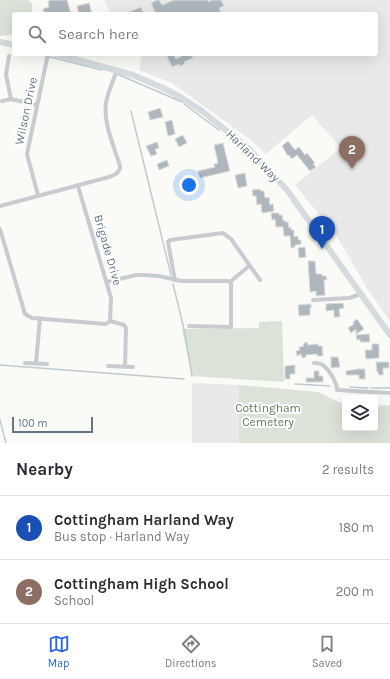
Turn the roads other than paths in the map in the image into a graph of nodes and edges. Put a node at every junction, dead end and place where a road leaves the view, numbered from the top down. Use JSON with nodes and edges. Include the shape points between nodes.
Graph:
{"nodes":[{"id":1,"x":0,"y":42,"type":"edge"},
{"id":2,"x":12,"y":45,"type":"edge"},
{"id":3,"x":9,"y":56,"type":"dead end"},
{"id":4,"x":48,"y":56,"type":"edge"},
{"id":5,"x":64,"y":56,"type":"edge"},
{"id":6,"x":117,"y":70,"type":"junction"},
{"id":7,"x":11,"y":99,"type":"junction"},
{"id":8,"x":2,"y":101,"type":"dead end"},
{"id":9,"x":37,"y":105,"type":"junction"},
{"id":10,"x":78,"y":186,"type":"junction"},
{"id":11,"x":38,"y":195,"type":"junction"},
{"id":12,"x":0,"y":206,"type":"edge"},
{"id":13,"x":0,"y":229,"type":"edge"},
{"id":14,"x":249,"y":266,"type":"junction"},
{"id":15,"x":175,"y":280,"type":"junction"},
{"id":16,"x":260,"y":280,"type":"dead end"},
{"id":17,"x":107,"y":282,"type":"junction"},
{"id":18,"x":230,"y":282,"type":"junction"},
{"id":19,"x":361,"y":294,"type":"junction"},
{"id":20,"x":313,"y":300,"type":"dead end"},
{"id":21,"x":40,"y":318,"type":"junction"},
{"id":22,"x":110,"y":321,"type":"junction"},
{"id":23,"x":188,"y":326,"type":"dead end"},
{"id":24,"x":390,"y":335,"type":"edge"},
{"id":25,"x":25,"y":363,"type":"dead end"},
{"id":26,"x":36,"y":363,"type":"junction"},
{"id":27,"x":314,"y":363,"type":"dead end"},
{"id":28,"x":47,"y":364,"type":"dead end"},
{"id":29,"x":108,"y":366,"type":"dead end"},
{"id":30,"x":125,"y":367,"type":"junction"},
{"id":31,"x":133,"y":368,"type":"dead end"},
{"id":32,"x":390,"y":393,"type":"edge"}],
"edges":[{"from":1,"to":2,"type":"main road"},
{"from":3,"to":7,"type":"street","via":[[6,75]]},
{"from":4,"to":9,"type":"street","name":"Wilson Drive"},
{"from":5,"to":6,"type":"main road","name":"Harland Way"},
{"from":6,"to":10,"type":"street","via":[[106,109],[120,169],[113,176]]},
{"from":6,"to":19,"type":"main road","name":"Harland Way","via":[[134,75],[182,98],[249,149],[288,190]]},
{"from":7,"to":8,"type":"street"},
{"from":7,"to":9,"type":"street"},
{"from":9,"to":11,"type":"street","name":"Wilson Drive","via":[[27,154]]},
{"from":10,"to":11,"type":"street"},
{"from":10,"to":17,"type":"street","name":"Brigade Drive"},
{"from":11,"to":12,"type":"street"},
{"from":13,"to":21,"type":"street","via":[[25,314],[32,318]]},
{"from":14,"to":15,"type":"street","via":[[223,233],[172,238],[168,242]]},
{"from":14,"to":16,"type":"street"},
{"from":14,"to":18,"type":"street"},
{"from":15,"to":17,"type":"street","via":[[143,274]]},
{"from":15,"to":18,"type":"street"},
{"from":17,"to":22,"type":"street","name":"Brigade Drive","via":[[111,298]]},
{"from":18,"to":23,"type":"street","via":[[230,327]]},
{"from":19,"to":20,"type":"street","via":[[349,298]]},
{"from":19,"to":24,"type":"main road","name":"Harland Way"},
{"from":21,"to":22,"type":"street","via":[[106,324]]},
{"from":21,"to":26,"type":"street"},
{"from":22,"to":30,"type":"street","via":[[126,328]]},
{"from":25,"to":26,"type":"street"},
{"from":26,"to":28,"type":"street"},
{"from":27,"to":32,"type":"street","via":[[326,367],[336,383],[337,390]]},
{"from":29,"to":30,"type":"street"},
{"from":30,"to":31,"type":"street"}]}
